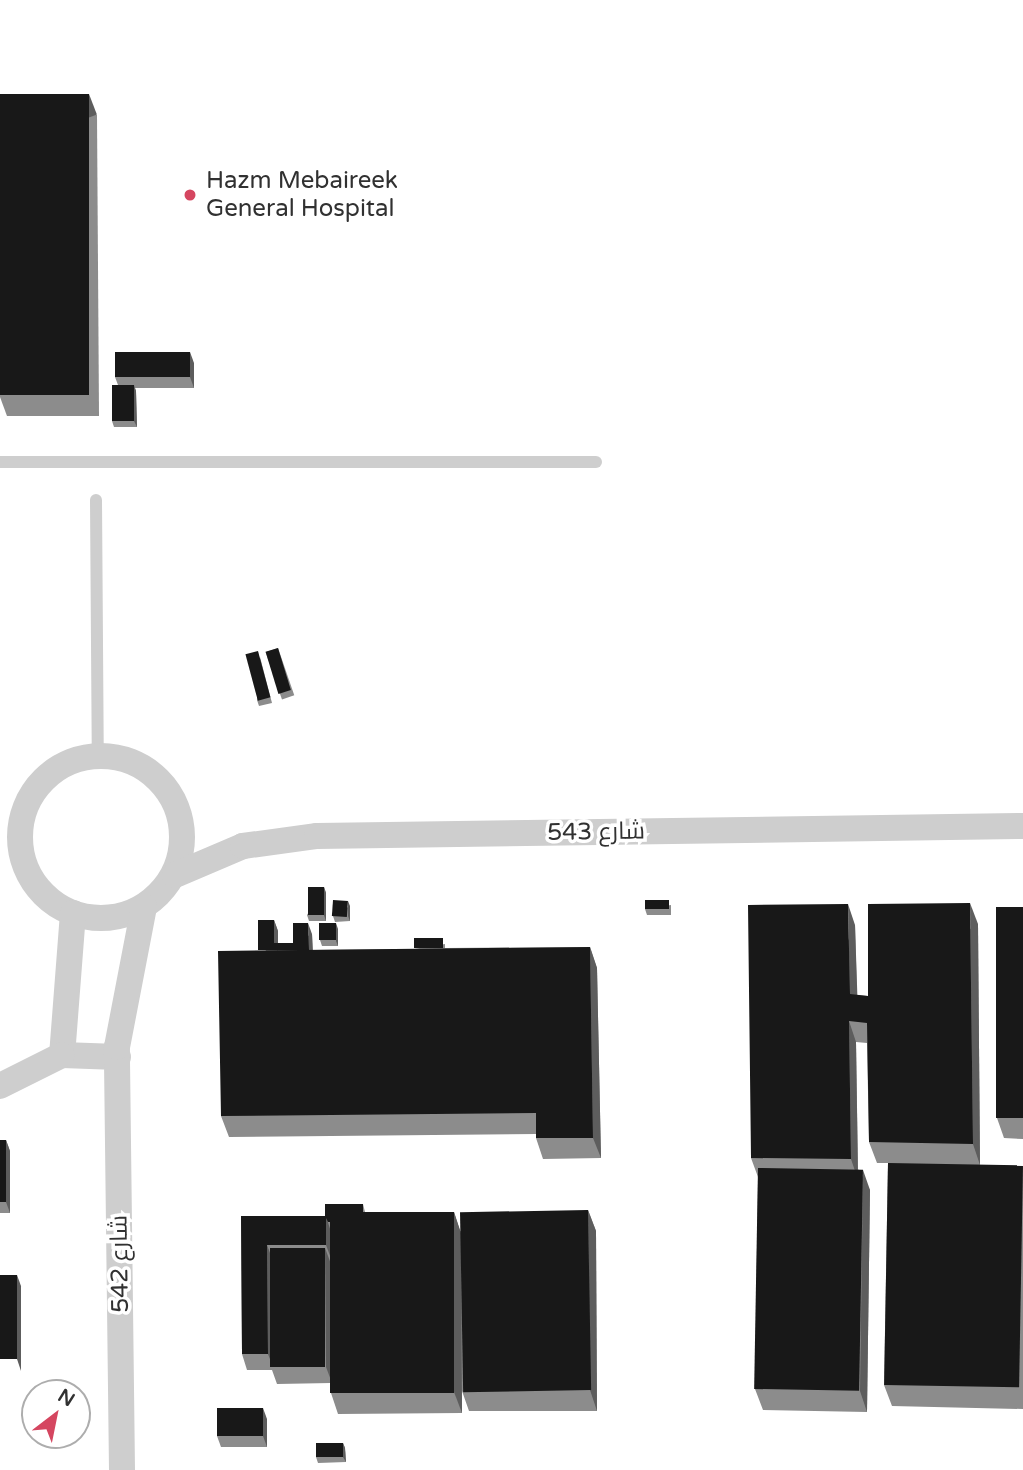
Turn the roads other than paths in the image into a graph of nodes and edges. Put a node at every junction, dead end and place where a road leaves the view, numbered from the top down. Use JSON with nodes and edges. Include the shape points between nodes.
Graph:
{"nodes":[{"id":1,"x":0,"y":462,"type":"edge"},
{"id":2,"x":596,"y":462,"type":"dead end"},
{"id":3,"x":96,"y":500,"type":"dead end"},
{"id":4,"x":99,"y":755,"type":"junction"},
{"id":5,"x":1023,"y":826,"type":"edge"},
{"id":6,"x":175,"y":874,"type":"junction"},
{"id":7,"x":144,"y":907,"type":"junction"},
{"id":8,"x":73,"y":913,"type":"junction"},
{"id":9,"x":62,"y":1055,"type":"junction"},
{"id":10,"x":118,"y":1057,"type":"junction"},
{"id":11,"x":0,"y":1086,"type":"edge"},
{"id":12,"x":122,"y":1470,"type":"edge"}],
"edges":[{"from":1,"to":2,"type":"lane"},
{"from":3,"to":4,"type":"lane"},
{"from":4,"to":6,"type":"street","via":[[123,758],[164,783],[183,827]]},
{"from":4,"to":8,"type":"street","via":[[54,770],[25,806],[19,829],[29,875],[43,894]]},
{"from":5,"to":6,"type":"street","name":"شارع 543","via":[[317,836],[243,846]]},
{"from":6,"to":7,"type":"street"},
{"from":7,"to":8,"type":"street","via":[[118,917]]},
{"from":7,"to":10,"type":"street","name":"شارع 542","via":[[123,1000]]},
{"from":8,"to":9,"type":"street"},
{"from":9,"to":10,"type":"street"},
{"from":9,"to":11,"type":"street"},
{"from":10,"to":12,"type":"street","name":"شارع 542"}]}
